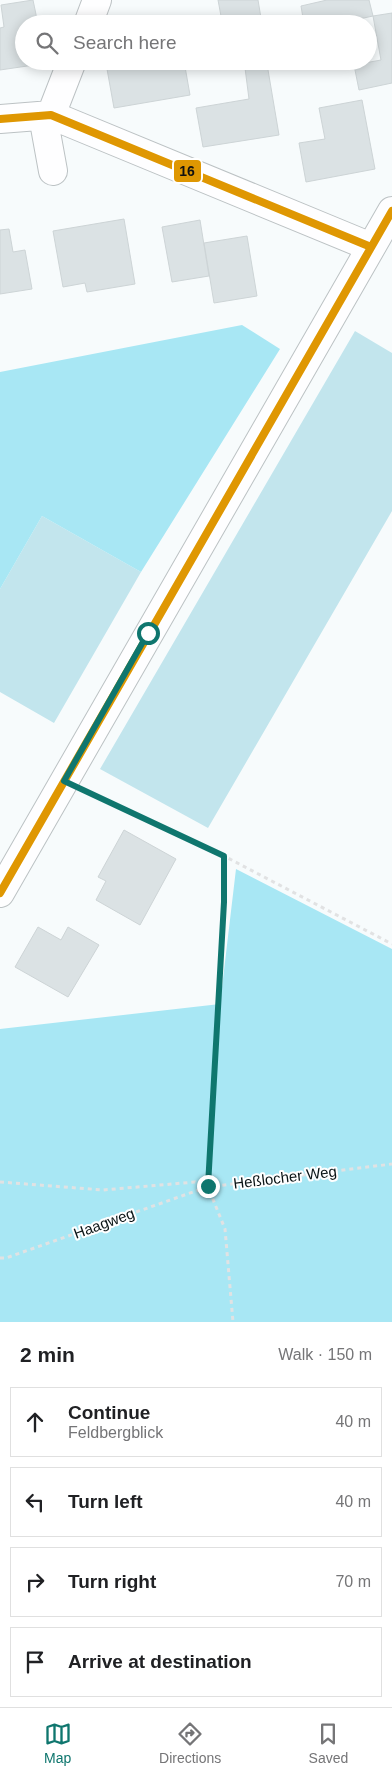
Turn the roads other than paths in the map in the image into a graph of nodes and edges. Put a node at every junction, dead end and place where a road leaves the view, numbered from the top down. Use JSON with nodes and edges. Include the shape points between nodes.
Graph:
{"nodes":[{"id":1,"x":97,"y":0,"type":"edge"},
{"id":2,"x":91,"y":15,"type":"edge"},
{"id":3,"x":68,"y":70,"type":"edge"},
{"id":4,"x":47,"y":115,"type":"junction"},
{"id":5,"x":0,"y":118,"type":"edge"},
{"id":6,"x":53,"y":171,"type":"dead end"},
{"id":7,"x":392,"y":211,"type":"edge"},
{"id":8,"x":371,"y":247,"type":"junction"},
{"id":9,"x":0,"y":893,"type":"edge"}],
"edges":[{"from":1,"to":2,"type":"street"},
{"from":3,"to":4,"type":"street"},
{"from":4,"to":5,"type":"street"},
{"from":4,"to":6,"type":"street"},
{"from":4,"to":8,"type":"street"},
{"from":7,"to":8,"type":"street"},
{"from":8,"to":9,"type":"street"}]}
